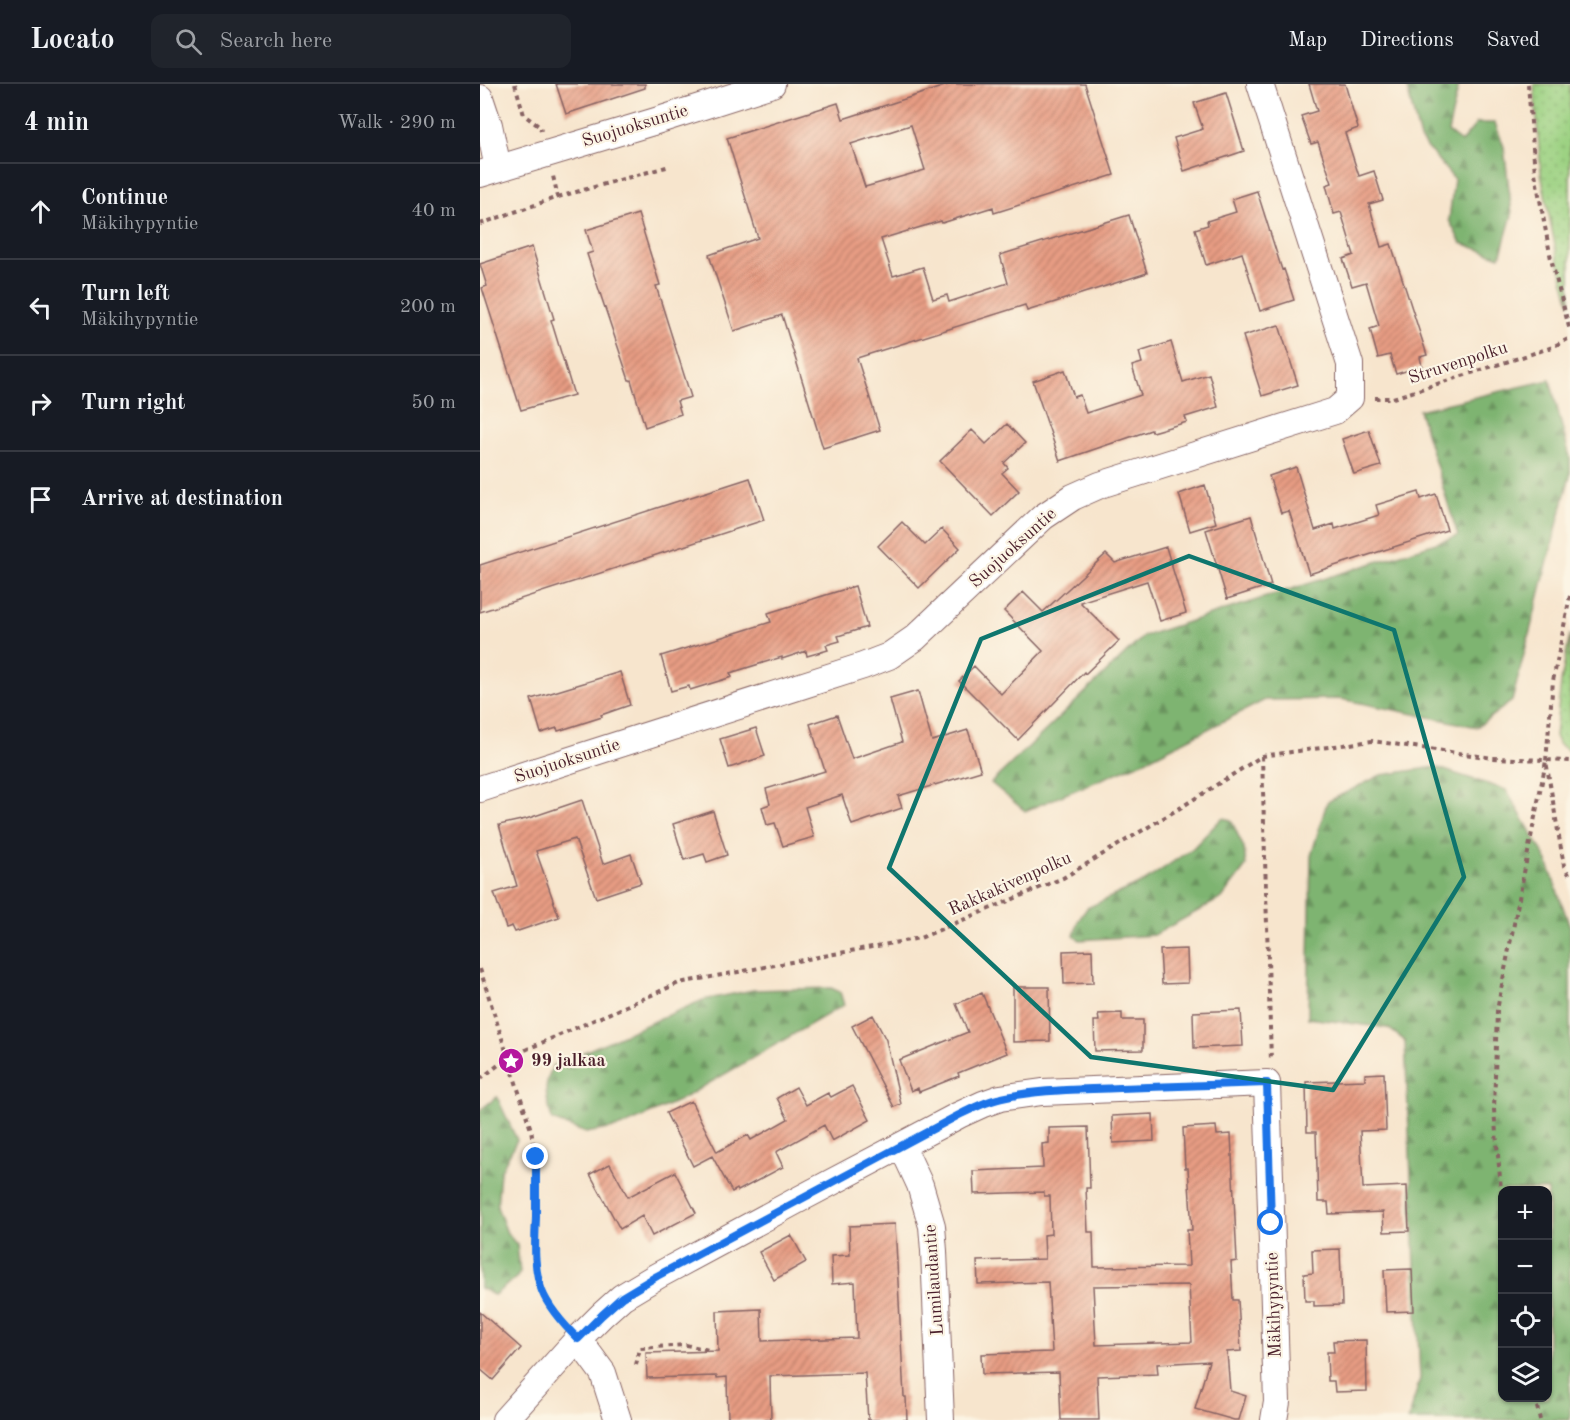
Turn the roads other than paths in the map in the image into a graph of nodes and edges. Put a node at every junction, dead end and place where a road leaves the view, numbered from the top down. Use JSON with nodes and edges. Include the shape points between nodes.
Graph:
{"nodes":[{"id":1,"x":772,"y":84,"type":"edge"},
{"id":2,"x":1260,"y":84,"type":"edge"},
{"id":3,"x":480,"y":98,"type":"edge"},
{"id":4,"x":489,"y":171,"type":"edge"},
{"id":5,"x":480,"y":789,"type":"edge"},
{"id":6,"x":902,"y":1146,"type":"junction"},
{"id":7,"x":578,"y":1339,"type":"junction"},
{"id":8,"x":505,"y":1420,"type":"edge"},
{"id":9,"x":618,"y":1420,"type":"edge"},
{"id":10,"x":941,"y":1420,"type":"edge"},
{"id":11,"x":1274,"y":1420,"type":"edge"}],
"edges":[{"from":1,"to":4,"type":"street","name":"Suojuoksuntie"},
{"from":2,"to":5,"type":"street","name":"Suojuoksuntie","via":[[1350,364],[1350,398],[1335,411],[1072,496],[1043,517],[915,638],[889,656]]},
{"from":3,"to":4,"type":"street","via":[[489,125]]},
{"from":6,"to":7,"type":"street","via":[[648,1281],[622,1297]]},
{"from":6,"to":10,"type":"street","name":"Lumilaudantie","via":[[920,1185],[932,1226]]},
{"from":6,"to":11,"type":"street","name":"Mäkihypyntie","via":[[983,1104],[1016,1095],[1267,1083],[1277,1402]]},
{"from":7,"to":8,"type":"street"},
{"from":7,"to":9,"type":"street","via":[[607,1381]]}]}
